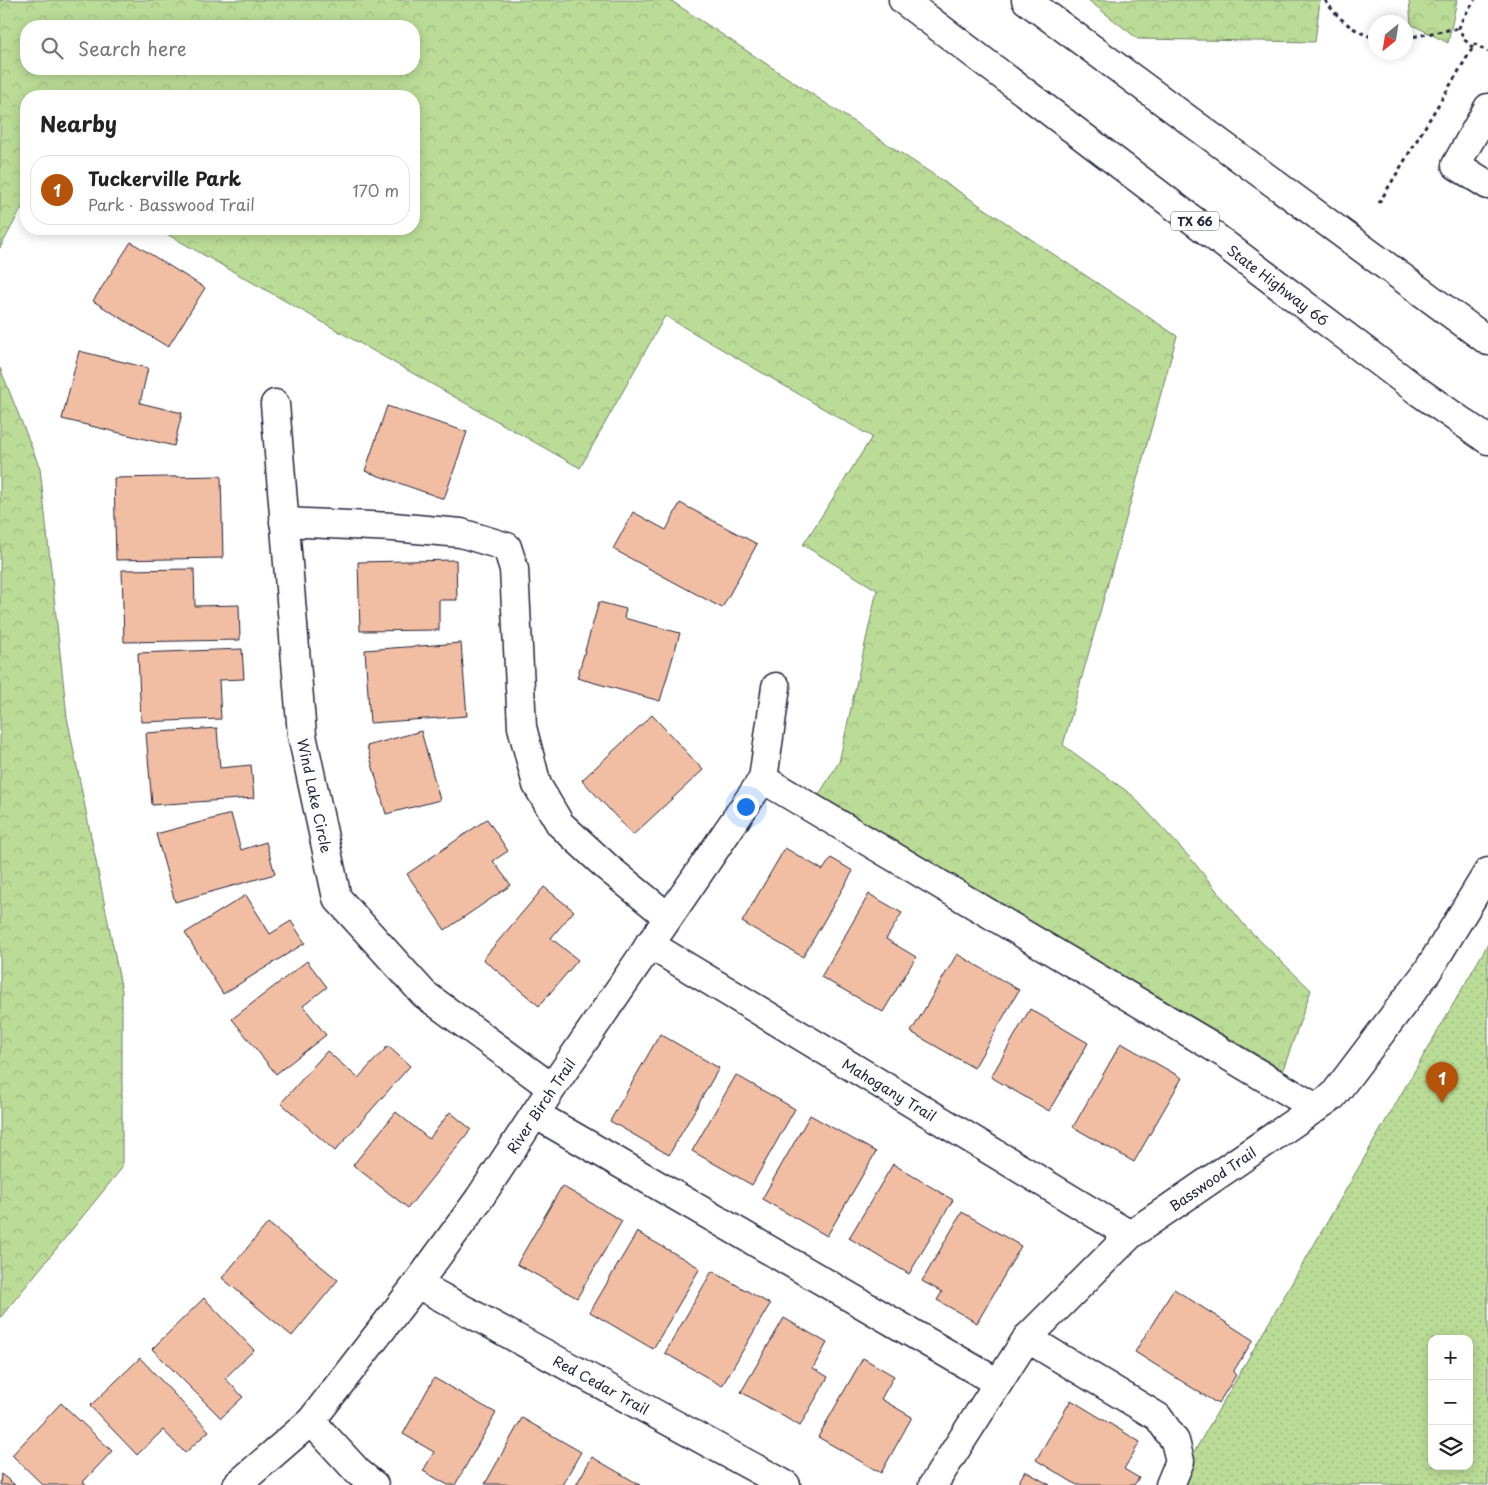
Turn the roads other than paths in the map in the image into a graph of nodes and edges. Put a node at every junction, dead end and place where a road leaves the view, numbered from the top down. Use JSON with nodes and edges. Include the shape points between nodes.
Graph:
{"nodes":[{"id":1,"x":903,"y":0,"type":"edge"},
{"id":2,"x":1026,"y":0,"type":"edge"},
{"id":3,"x":1488,"y":108,"type":"edge"},
{"id":4,"x":1488,"y":184,"type":"edge"},
{"id":5,"x":1488,"y":341,"type":"edge"},
{"id":6,"x":275,"y":404,"type":"dead end"},
{"id":7,"x":1488,"y":440,"type":"edge"},
{"id":8,"x":284,"y":522,"type":"junction"},
{"id":9,"x":776,"y":687,"type":"dead end"},
{"id":10,"x":762,"y":779,"type":"junction"},
{"id":11,"x":1488,"y":872,"type":"edge"},
{"id":12,"x":668,"y":917,"type":"junction"},
{"id":13,"x":649,"y":944,"type":"junction"},
{"id":14,"x":552,"y":1088,"type":"junction"},
{"id":15,"x":1316,"y":1108,"type":"junction"},
{"id":16,"x":535,"y":1114,"type":"junction"},
{"id":17,"x":1130,"y":1234,"type":"junction"},
{"id":18,"x":417,"y":1284,"type":"junction"},
{"id":19,"x":1027,"y":1338,"type":"junction"},
{"id":20,"x":998,"y":1383,"type":"junction"},
{"id":21,"x":311,"y":1421,"type":"junction"},
{"id":22,"x":237,"y":1485,"type":"edge"},
{"id":23,"x":374,"y":1485,"type":"edge"},
{"id":24,"x":786,"y":1485,"type":"edge"},
{"id":25,"x":933,"y":1485,"type":"edge"},
{"id":26,"x":1170,"y":1485,"type":"edge"}],
"edges":[{"from":1,"to":7,"type":"street","name":"State Highway 66","number":"TX 66","via":[[1418,391]]},
{"from":2,"to":5,"type":"street"},
{"from":3,"to":4,"type":"street","via":[[1456,165]]},
{"from":6,"to":8,"type":"street","name":"Wind Lake Circle"},
{"from":8,"to":12,"type":"street","via":[[460,533],[507,547],[514,569],[522,727],[536,785],[560,824]]},
{"from":8,"to":14,"type":"street","name":"Wind Lake Circle","via":[[302,735],[336,898],[424,994]]},
{"from":9,"to":10,"type":"street","name":"River Birch Trail"},
{"from":10,"to":12,"type":"street","name":"River Birch Trail"},
{"from":10,"to":15,"type":"street"},
{"from":11,"to":15,"type":"street","name":"Basswood Trail","via":[[1427,972],[1333,1096]]},
{"from":12,"to":13,"type":"street","name":"River Birch Trail"},
{"from":13,"to":14,"type":"street","name":"River Birch Trail"},
{"from":13,"to":17,"type":"street","name":"Mahogany Trail"},
{"from":14,"to":16,"type":"street","name":"River Birch Trail"},
{"from":15,"to":17,"type":"street","name":"Basswood Trail"},
{"from":16,"to":18,"type":"street","name":"River Birch Trail"},
{"from":16,"to":20,"type":"street"},
{"from":17,"to":19,"type":"street","name":"Basswood Trail"},
{"from":18,"to":21,"type":"street","name":"River Birch Trail"},
{"from":18,"to":24,"type":"street","name":"Red Cedar Trail"},
{"from":19,"to":20,"type":"street","name":"Basswood Trail"},
{"from":19,"to":26,"type":"street","via":[[1158,1417],[1174,1441],[1180,1461]]},
{"from":20,"to":25,"type":"street","name":"Basswood Trail"},
{"from":21,"to":22,"type":"street","name":"River Birch Trail"},
{"from":21,"to":23,"type":"street"}]}
